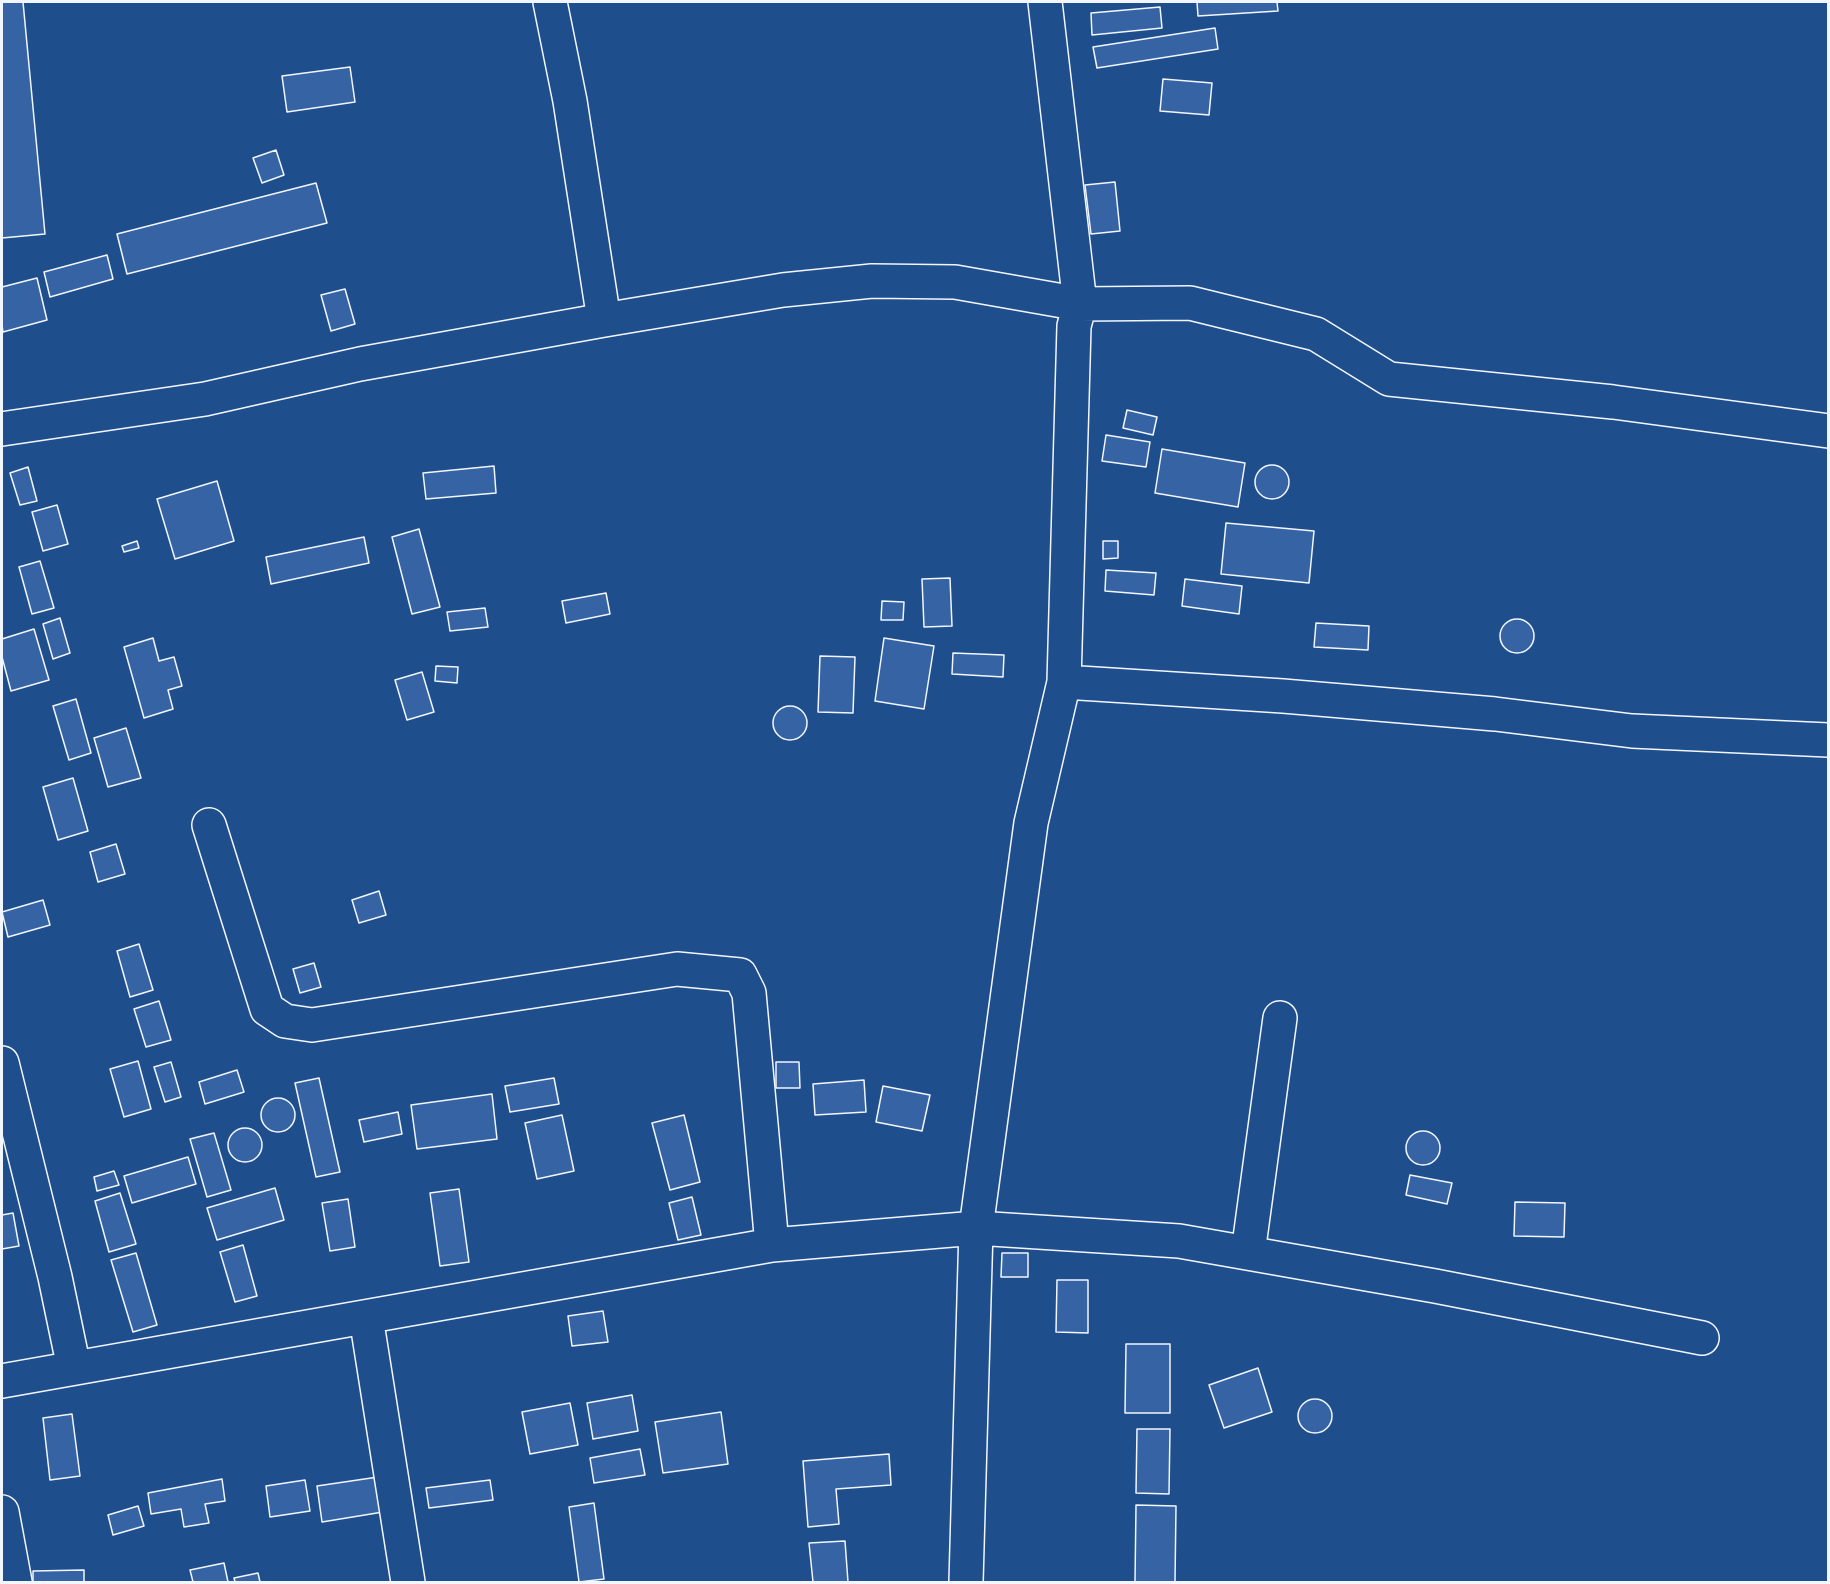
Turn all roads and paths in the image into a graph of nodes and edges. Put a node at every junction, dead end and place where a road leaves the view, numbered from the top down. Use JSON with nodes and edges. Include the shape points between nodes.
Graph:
{"nodes":[{"id":1,"x":550,"y":2,"type":"edge"},
{"id":2,"x":1045,"y":2,"type":"edge"},
{"id":3,"x":1080,"y":304,"type":"junction"},
{"id":4,"x":604,"y":320,"type":"junction"},
{"id":5,"x":2,"y":429,"type":"edge"},
{"id":6,"x":1828,"y":431,"type":"edge"},
{"id":7,"x":1064,"y":682,"type":"junction"},
{"id":8,"x":1828,"y":740,"type":"edge"},
{"id":9,"x":209,"y":825,"type":"dead end"},
{"id":10,"x":1280,"y":1018,"type":"dead end"},
{"id":11,"x":2,"y":1063,"type":"edge"},
{"id":12,"x":976,"y":1228,"type":"junction"},
{"id":13,"x":772,"y":1245,"type":"junction"},
{"id":14,"x":1248,"y":1253,"type":"junction"},
{"id":15,"x":366,"y":1317,"type":"junction"},
{"id":16,"x":1702,"y":1338,"type":"dead end"},
{"id":17,"x":74,"y":1368,"type":"junction"},
{"id":18,"x":2,"y":1381,"type":"edge"},
{"id":19,"x":2,"y":1512,"type":"edge"},
{"id":20,"x":15,"y":1582,"type":"edge"},
{"id":21,"x":408,"y":1582,"type":"edge"},
{"id":22,"x":966,"y":1582,"type":"edge"}],
"edges":[{"from":1,"to":4,"type":"street","via":[[570,101]]},
{"from":2,"to":3,"type":"street"},
{"from":3,"to":4,"type":"street","via":[[955,282],[872,281],[783,290]]},
{"from":3,"to":6,"type":"street","via":[[1190,303],[1213,308],[1316,334],[1389,379],[1613,402]]},
{"from":3,"to":7,"type":"street","via":[[1074,326]]},
{"from":4,"to":5,"type":"street","via":[[360,364],[205,399]]},
{"from":7,"to":8,"type":"street","via":[[1495,714],[1632,731]]},
{"from":7,"to":12,"type":"street","via":[[1031,823]]},
{"from":9,"to":13,"type":"street","via":[[267,1009],[285,1021],[312,1025],[677,969],[740,975],[749,993]]},
{"from":10,"to":14,"type":"street"},
{"from":11,"to":17,"type":"street"},
{"from":12,"to":13,"type":"street"},
{"from":12,"to":14,"type":"street","via":[[1179,1241]]},
{"from":12,"to":22,"type":"street"},
{"from":13,"to":15,"type":"street"},
{"from":14,"to":16,"type":"street"},
{"from":15,"to":17,"type":"street"},
{"from":15,"to":21,"type":"street"},
{"from":17,"to":18,"type":"street"},
{"from":19,"to":20,"type":"street"}]}
